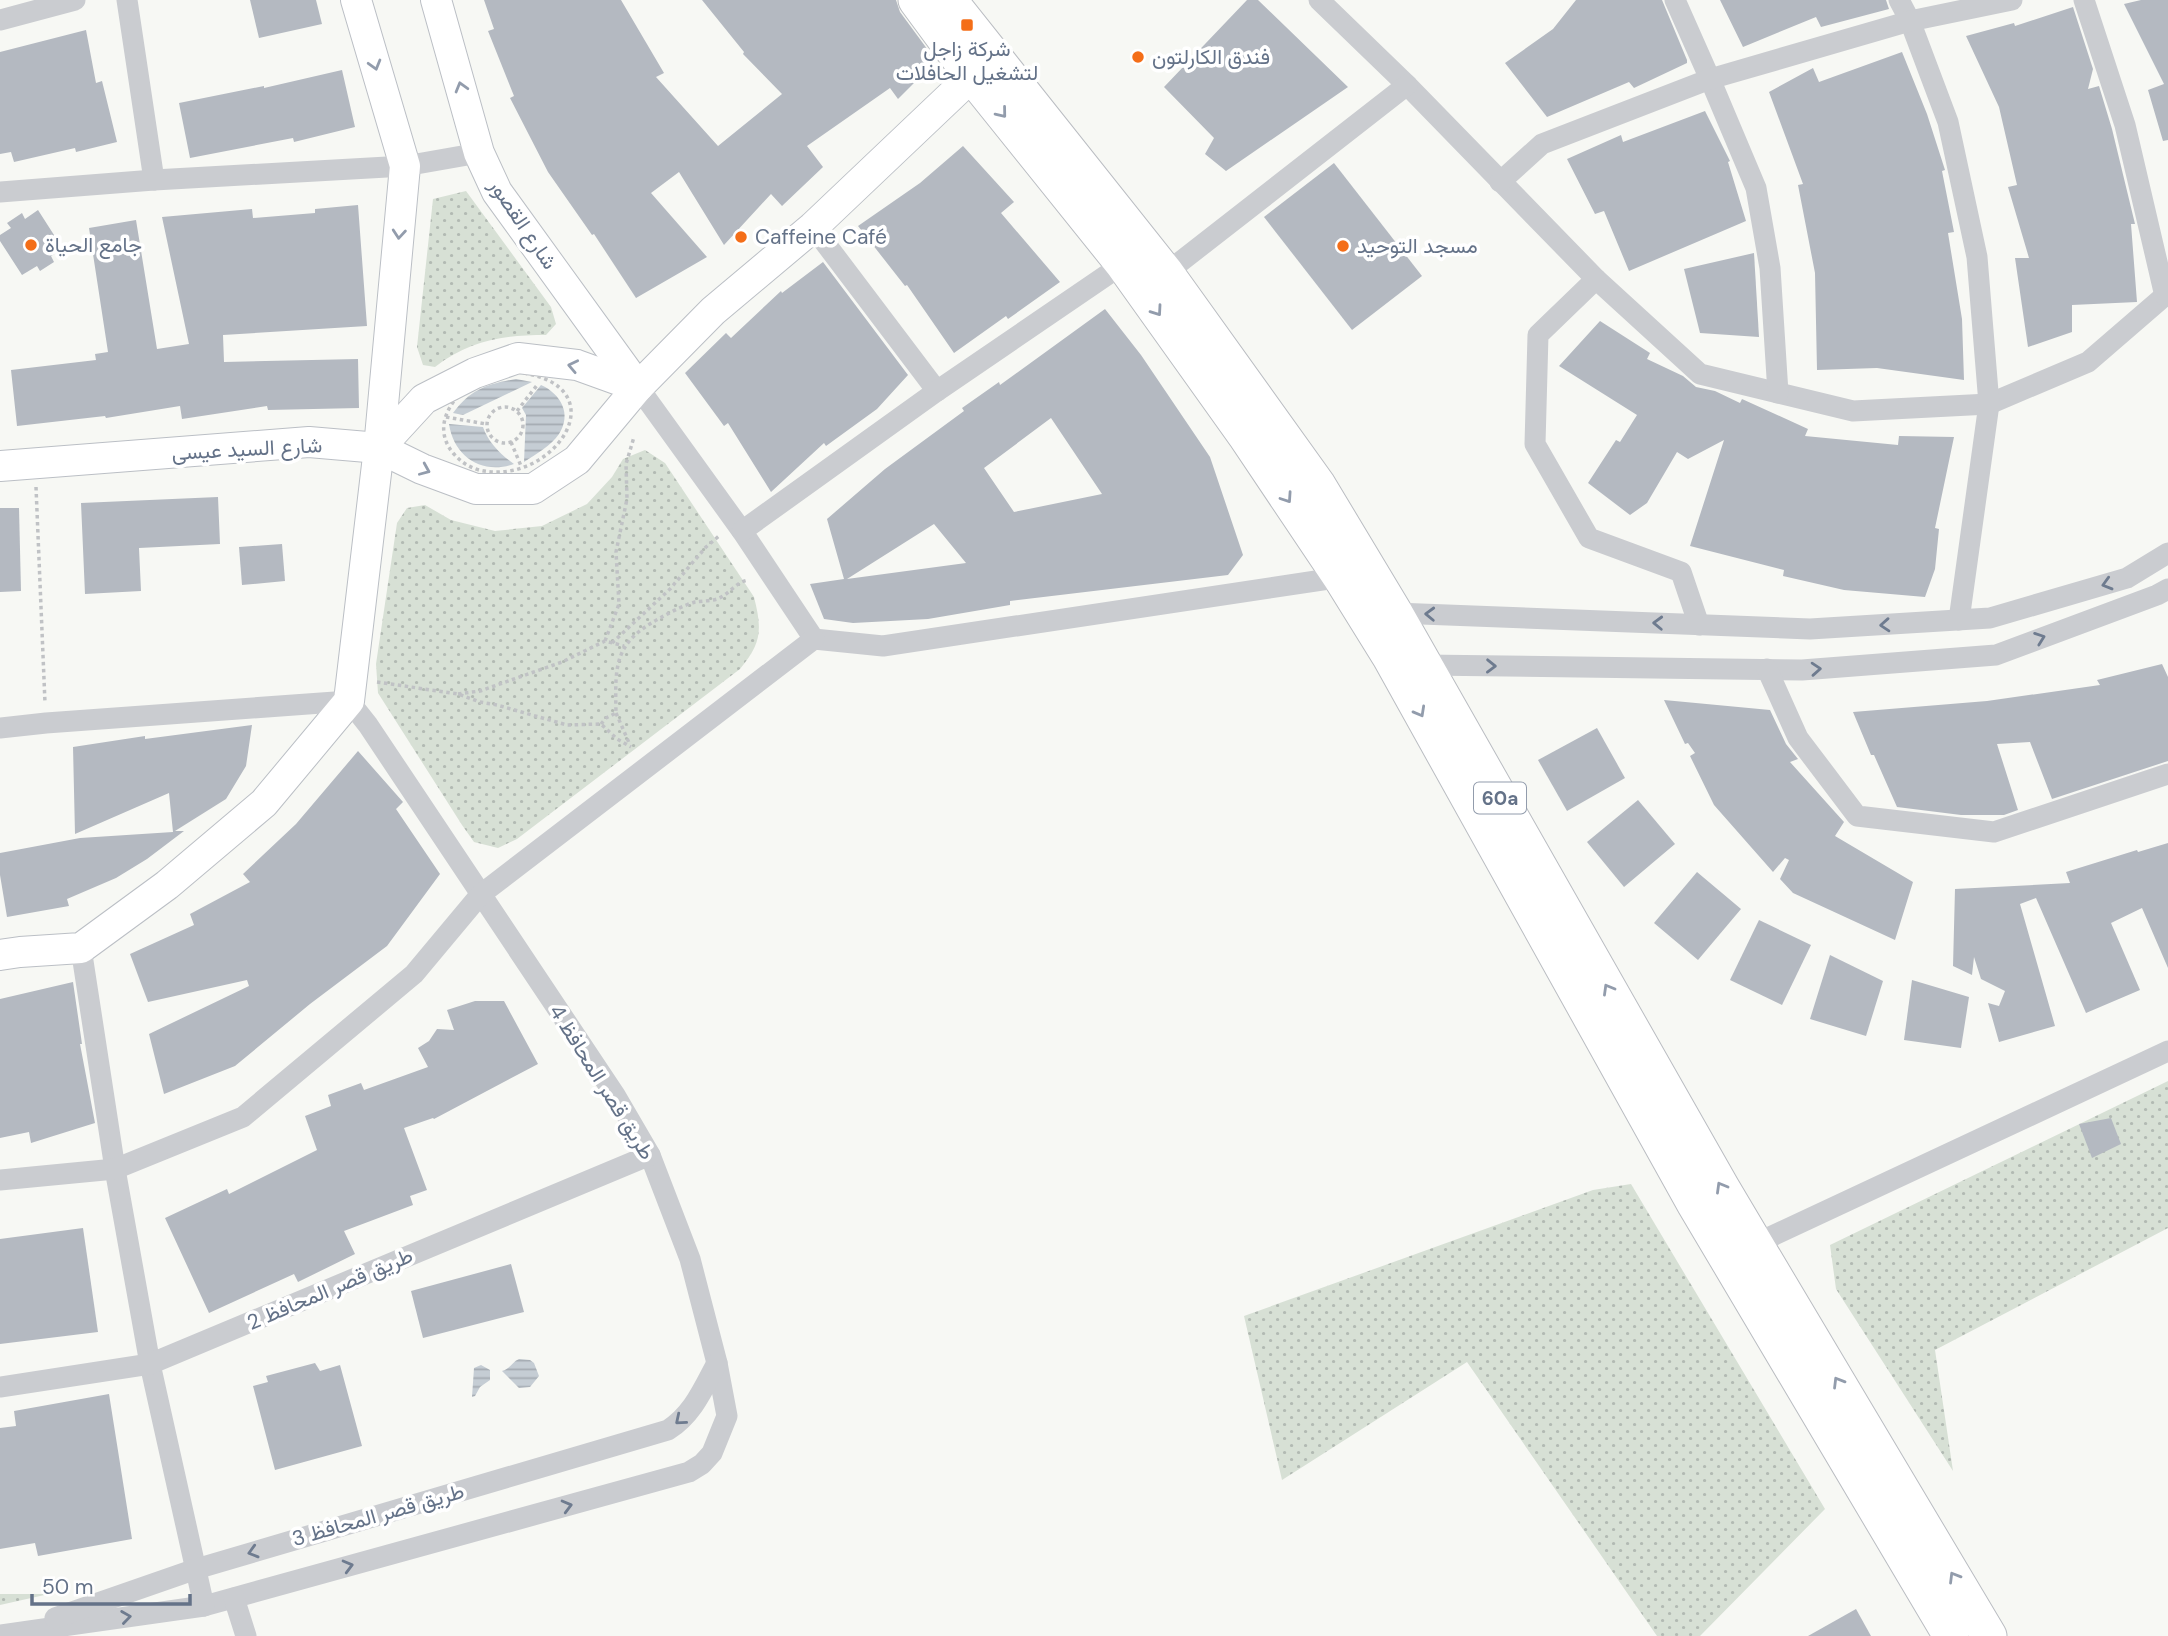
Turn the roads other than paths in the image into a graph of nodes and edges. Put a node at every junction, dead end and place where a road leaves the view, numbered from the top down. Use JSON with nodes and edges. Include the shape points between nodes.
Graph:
{"nodes":[{"id":1,"x":75,"y":0,"type":"edge"},
{"id":2,"x":127,"y":0,"type":"edge"},
{"id":3,"x":356,"y":0,"type":"edge"},
{"id":4,"x":436,"y":0,"type":"edge"},
{"id":5,"x":1319,"y":0,"type":"edge"},
{"id":6,"x":1675,"y":0,"type":"edge"},
{"id":7,"x":1899,"y":0,"type":"edge"},
{"id":8,"x":2012,"y":0,"type":"edge"},
{"id":9,"x":2084,"y":0,"type":"edge"},
{"id":10,"x":941,"y":5,"type":"edge"},
{"id":11,"x":0,"y":20,"type":"edge"},
{"id":12,"x":1910,"y":21,"type":"junction"},
{"id":13,"x":972,"y":76,"type":"junction"},
{"id":14,"x":1710,"y":79,"type":"junction"},
{"id":15,"x":1406,"y":85,"type":"junction"},
{"id":16,"x":479,"y":153,"type":"junction"},
{"id":17,"x":405,"y":166,"type":"junction"},
{"id":18,"x":154,"y":180,"type":"junction"},
{"id":19,"x":1500,"y":182,"type":"junction"},
{"id":20,"x":0,"y":192,"type":"edge"},
{"id":21,"x":813,"y":227,"type":"junction"},
{"id":22,"x":1123,"y":264,"type":"junction"},
{"id":23,"x":1166,"y":273,"type":"junction"},
{"id":24,"x":1596,"y":279,"type":"junction"},
{"id":25,"x":2166,"y":295,"type":"edge"},
{"id":26,"x":638,"y":387,"type":"junction"},
{"id":27,"x":937,"y":391,"type":"junction"},
{"id":28,"x":1778,"y":393,"type":"junction"},
{"id":29,"x":1989,"y":404,"type":"junction"},
{"id":30,"x":379,"y":448,"type":"junction"},
{"id":31,"x":0,"y":466,"type":"edge"},
{"id":32,"x":743,"y":531,"type":"junction"},
{"id":33,"x":2168,"y":553,"type":"edge"},
{"id":34,"x":1354,"y":574,"type":"junction"},
{"id":35,"x":2168,"y":589,"type":"edge"},
{"id":36,"x":1382,"y":618,"type":"junction"},
{"id":37,"x":1959,"y":620,"type":"junction"},
{"id":38,"x":1699,"y":625,"type":"junction"},
{"id":39,"x":814,"y":639,"type":"junction"},
{"id":40,"x":1767,"y":669,"type":"junction"},
{"id":41,"x":1412,"y":670,"type":"junction"},
{"id":42,"x":349,"y":702,"type":"junction"},
{"id":43,"x":0,"y":728,"type":"edge"},
{"id":44,"x":2168,"y":774,"type":"edge"},
{"id":45,"x":480,"y":895,"type":"junction"},
{"id":46,"x":81,"y":948,"type":"junction"},
{"id":47,"x":0,"y":955,"type":"edge"},
{"id":48,"x":2168,"y":1051,"type":"edge"},
{"id":49,"x":650,"y":1155,"type":"junction"},
{"id":50,"x":114,"y":1169,"type":"junction"},
{"id":51,"x":0,"y":1180,"type":"edge"},
{"id":52,"x":1755,"y":1244,"type":"junction"},
{"id":53,"x":717,"y":1363,"type":"junction"},
{"id":54,"x":150,"y":1364,"type":"junction"},
{"id":55,"x":0,"y":1387,"type":"edge"},
{"id":56,"x":196,"y":1569,"type":"junction"},
{"id":57,"x":234,"y":1598,"type":"junction"},
{"id":58,"x":204,"y":1606,"type":"junction"},
{"id":59,"x":5,"y":1634,"type":"edge"},
{"id":60,"x":246,"y":1636,"type":"edge"},
{"id":61,"x":1951,"y":1636,"type":"edge"},
{"id":62,"x":1989,"y":1636,"type":"edge"}],
"edges":[{"from":1,"to":11,"type":"street"},
{"from":2,"to":18,"type":"street"},
{"from":3,"to":17,"type":"street","one_way":true},
{"from":16,"to":4,"type":"street","name":"شارع القصور","one_way":true},
{"from":5,"to":15,"type":"street"},
{"from":6,"to":14,"type":"street"},
{"from":7,"to":12,"type":"street"},
{"from":8,"to":12,"type":"street"},
{"from":9,"to":25,"type":"street","via":[[2125,125]]},
{"from":10,"to":13,"type":"main road","number":"60a"},
{"from":10,"to":23,"type":"main road","number":"60a"},
{"from":12,"to":14,"type":"street"},
{"from":12,"to":29,"type":"street","via":[[1948,122],[1977,257]]},
{"from":13,"to":21,"type":"street"},
{"from":13,"to":22,"type":"main road","number":"60a","one_way":true},
{"from":14,"to":19,"type":"street","via":[[1542,144]]},
{"from":14,"to":28,"type":"street","via":[[1756,188],[1770,268]]},
{"from":15,"to":19,"type":"street"},
{"from":15,"to":23,"type":"street"},
{"from":16,"to":17,"type":"street"},
{"from":16,"to":26,"type":"street","name":"شارع القصور","via":[[497,192]]},
{"from":17,"to":18,"type":"street"},
{"from":17,"to":30,"type":"street","one_way":true},
{"from":18,"to":20,"type":"street"},
{"from":19,"to":24,"type":"street"},
{"from":21,"to":26,"type":"street","via":[[713,312]]},
{"from":21,"to":27,"type":"street"},
{"from":22,"to":27,"type":"street"},
{"from":22,"to":34,"type":"main road","number":"60a","one_way":true,"via":[[1245,435]]},
{"from":23,"to":34,"type":"main road","number":"60a","via":[[1318,485]]},
{"from":24,"to":28,"type":"street","via":[[1700,374]]},
{"from":24,"to":38,"type":"street","via":[[1538,335],[1535,444],[1589,538],[1681,572]]},
{"from":25,"to":29,"type":"street","via":[[2088,362]]},
{"from":26,"to":30,"type":"street","one_way":true,"via":[[577,365],[518,358],[424,399]]},
{"from":30,"to":26,"type":"street","one_way":true,"via":[[475,489],[533,489],[577,460]]},
{"from":26,"to":32,"type":"street"},
{"from":27,"to":32,"type":"street"},
{"from":28,"to":29,"type":"street","via":[[1853,411]]},
{"from":29,"to":37,"type":"street"},
{"from":30,"to":31,"type":"street","name":"شارع السيد عيسى","via":[[309,442]]},
{"from":30,"to":42,"type":"street"},
{"from":32,"to":39,"type":"street"},
{"from":33,"to":37,"type":"street","one_way":true,"via":[[2127,578],[1990,618]]},
{"from":34,"to":36,"type":"main road","number":"60a"},
{"from":34,"to":39,"type":"street","via":[[883,646]]},
{"from":40,"to":35,"type":"street","one_way":true,"via":[[1996,655]]},
{"from":38,"to":36,"type":"street","one_way":true},
{"from":36,"to":41,"type":"main road","number":"60a"},
{"from":37,"to":38,"type":"street","one_way":true,"via":[[1810,629]]},
{"from":39,"to":45,"type":"street"},
{"from":41,"to":40,"type":"street","one_way":true},
{"from":40,"to":44,"type":"street","via":[[1798,738],[1857,816],[1994,832]]},
{"from":52,"to":41,"type":"main road","number":"60a","one_way":true},
{"from":41,"to":61,"type":"main road","number":"60a","one_way":true,"via":[[1694,1203]]},
{"from":42,"to":43,"type":"street"},
{"from":42,"to":45,"type":"street","name":"طريق قصر المحافظ 4"},
{"from":42,"to":46,"type":"street","via":[[264,803],[167,885]]},
{"from":45,"to":49,"type":"street","name":"طريق قصر المحافظ 4","via":[[615,1095]]},
{"from":45,"to":50,"type":"street","via":[[414,974],[243,1117]]},
{"from":46,"to":47,"type":"street"},
{"from":46,"to":50,"type":"street"},
{"from":48,"to":52,"type":"street"},
{"from":49,"to":53,"type":"street","name":"طريق قصر المحافظ 4","via":[[690,1259]]},
{"from":49,"to":54,"type":"street","name":"طريق قصر المحافظ 2"},
{"from":50,"to":51,"type":"street"},
{"from":50,"to":54,"type":"street"},
{"from":62,"to":52,"type":"main road","number":"60a","one_way":true},
{"from":53,"to":56,"type":"street","name":"طريق قصر المحافظ 3","one_way":true,"via":[[693,1408],[668,1430]]},
{"from":57,"to":53,"type":"street","name":"طريق قصر المحافظ 4","one_way":true,"via":[[689,1472],[712,1453],[727,1416]]},
{"from":54,"to":55,"type":"street","name":"طريق قصر المحافظ 2"},
{"from":54,"to":56,"type":"street"},
{"from":56,"to":58,"type":"street"},
{"from":56,"to":59,"type":"street","name":"طريق قصر المحافظ 3"},
{"from":57,"to":58,"type":"street","name":"طريق قصر المحافظ 4"},
{"from":57,"to":60,"type":"street"},
{"from":59,"to":58,"type":"street","name":"طريق قصر المحافظ 4","one_way":true}]}
